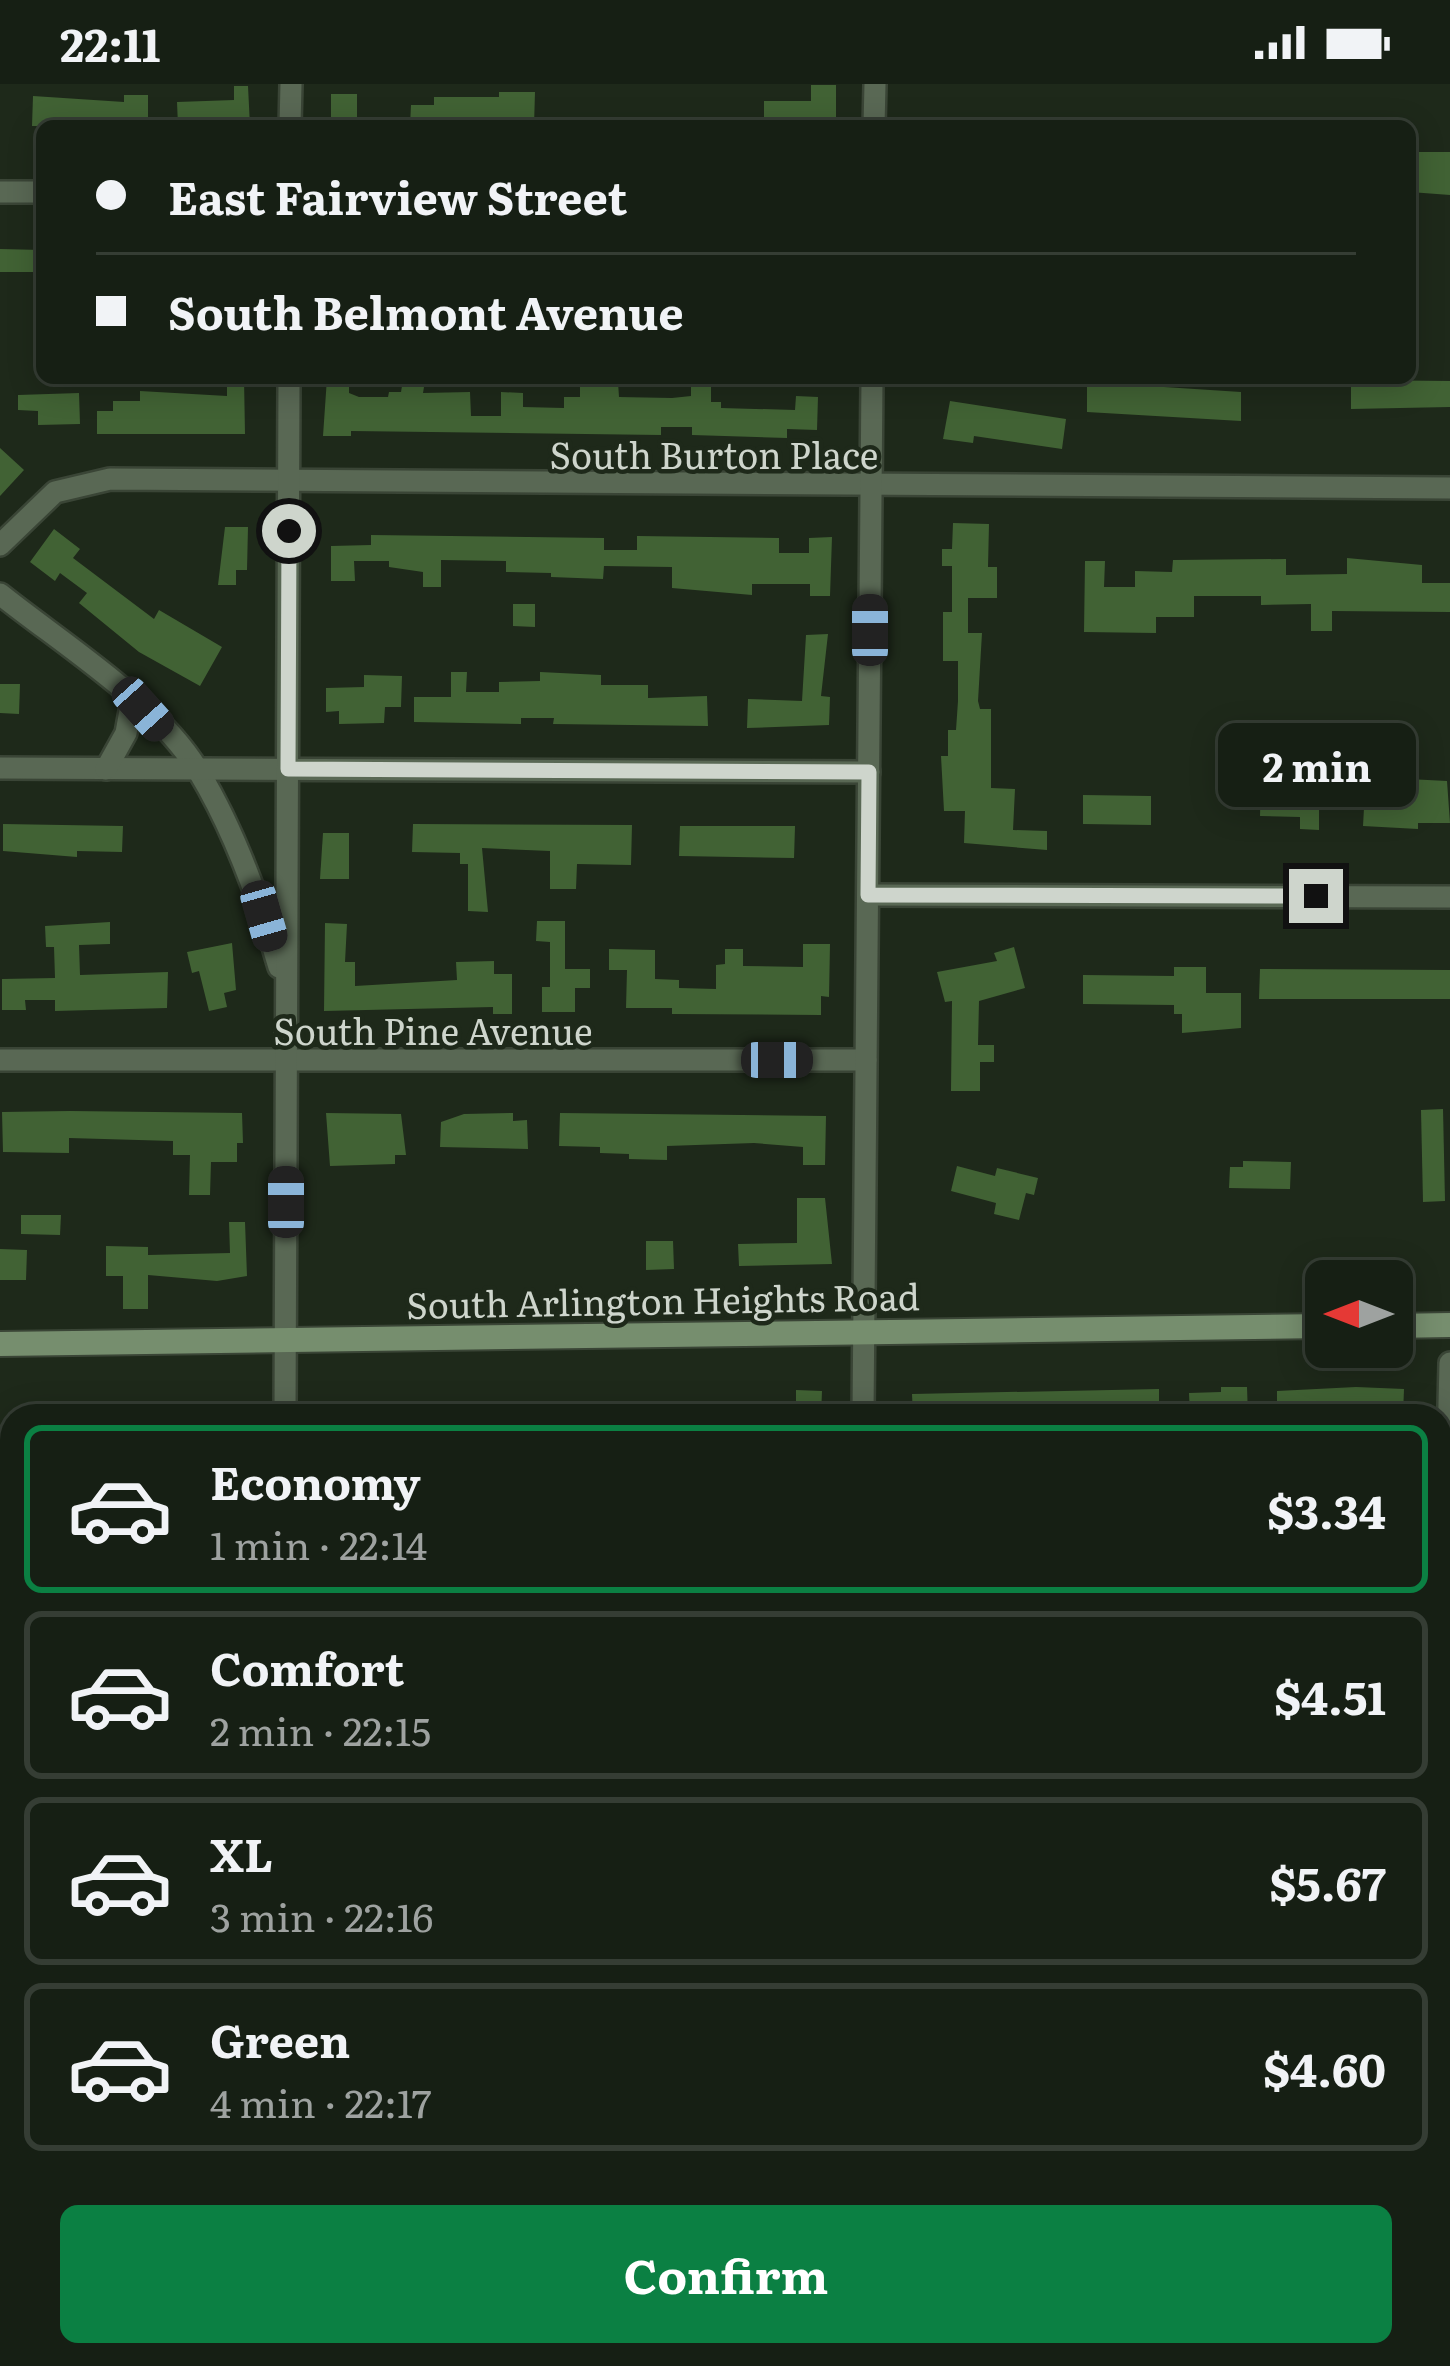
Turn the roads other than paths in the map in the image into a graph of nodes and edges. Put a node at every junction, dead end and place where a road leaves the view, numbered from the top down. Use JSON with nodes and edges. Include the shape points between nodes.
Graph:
{"nodes":[{"id":1,"x":290,"y":84,"type":"edge"},
{"id":2,"x":874,"y":84,"type":"edge"},
{"id":3,"x":290,"y":120,"type":"edge"},
{"id":4,"x":874,"y":120,"type":"edge"},
{"id":5,"x":0,"y":192,"type":"edge"},
{"id":6,"x":36,"y":192,"type":"edge"},
{"id":7,"x":290,"y":384,"type":"edge"},
{"id":8,"x":872,"y":384,"type":"edge"},
{"id":9,"x":289,"y":483,"type":"junction"},
{"id":10,"x":871,"y":487,"type":"junction"},
{"id":11,"x":1450,"y":488,"type":"edge"},
{"id":12,"x":0,"y":545,"type":"edge"},
{"id":13,"x":0,"y":594,"type":"edge"},
{"id":14,"x":132,"y":700,"type":"junction"},
{"id":15,"x":0,"y":768,"type":"edge"},
{"id":16,"x":106,"y":769,"type":"junction"},
{"id":17,"x":198,"y":769,"type":"junction"},
{"id":18,"x":288,"y":769,"type":"junction"},
{"id":19,"x":869,"y":772,"type":"junction"},
{"id":20,"x":868,"y":895,"type":"junction"},
{"id":21,"x":1450,"y":896,"type":"edge"},
{"id":22,"x":287,"y":995,"type":"junction"},
{"id":23,"x":0,"y":1060,"type":"edge"},
{"id":24,"x":866,"y":1060,"type":"junction"},
{"id":25,"x":286,"y":1063,"type":"junction"},
{"id":26,"x":1413,"y":1325,"type":"edge"},
{"id":27,"x":1450,"y":1325,"type":"edge"},
{"id":28,"x":1305,"y":1326,"type":"edge"},
{"id":29,"x":864,"y":1333,"type":"junction"},
{"id":30,"x":285,"y":1340,"type":"junction"},
{"id":31,"x":0,"y":1344,"type":"edge"},
{"id":32,"x":1450,"y":1364,"type":"edge"},
{"id":33,"x":285,"y":1404,"type":"edge"},
{"id":34,"x":863,"y":1404,"type":"edge"},
{"id":35,"x":1449,"y":1404,"type":"edge"}],
"edges":[{"from":1,"to":3,"type":"street"},
{"from":2,"to":4,"type":"street"},
{"from":5,"to":6,"type":"street"},
{"from":7,"to":9,"type":"street"},
{"from":8,"to":10,"type":"street"},
{"from":9,"to":10,"type":"street","name":"South Burton Place"},
{"from":9,"to":12,"type":"street","name":"South Burton Place","via":[[81,483],[55,492]]},
{"from":9,"to":18,"type":"street"},
{"from":10,"to":11,"type":"street","name":"South Burton Place"},
{"from":10,"to":19,"type":"street"},
{"from":13,"to":14,"type":"street"},
{"from":14,"to":16,"type":"street","via":[[120,751]]},
{"from":14,"to":17,"type":"street"},
{"from":15,"to":16,"type":"street"},
{"from":16,"to":17,"type":"street"},
{"from":17,"to":18,"type":"street"},
{"from":17,"to":22,"type":"street","via":[[264,916]]},
{"from":18,"to":19,"type":"street"},
{"from":18,"to":22,"type":"street"},
{"from":19,"to":20,"type":"street"},
{"from":20,"to":21,"type":"street"},
{"from":20,"to":24,"type":"street"},
{"from":22,"to":25,"type":"street"},
{"from":23,"to":25,"type":"street","name":"South Pine Avenue"},
{"from":24,"to":25,"type":"street","name":"South Pine Avenue"},
{"from":24,"to":29,"type":"street"},
{"from":25,"to":30,"type":"street"},
{"from":26,"to":27,"type":"main road"},
{"from":28,"to":29,"type":"main road","name":"South Arlington Heights Road"},
{"from":29,"to":30,"type":"main road","name":"South Arlington Heights Road"},
{"from":29,"to":34,"type":"street"},
{"from":30,"to":31,"type":"main road","name":"South Arlington Heights Road"},
{"from":30,"to":33,"type":"street"},
{"from":32,"to":35,"type":"street"}]}
